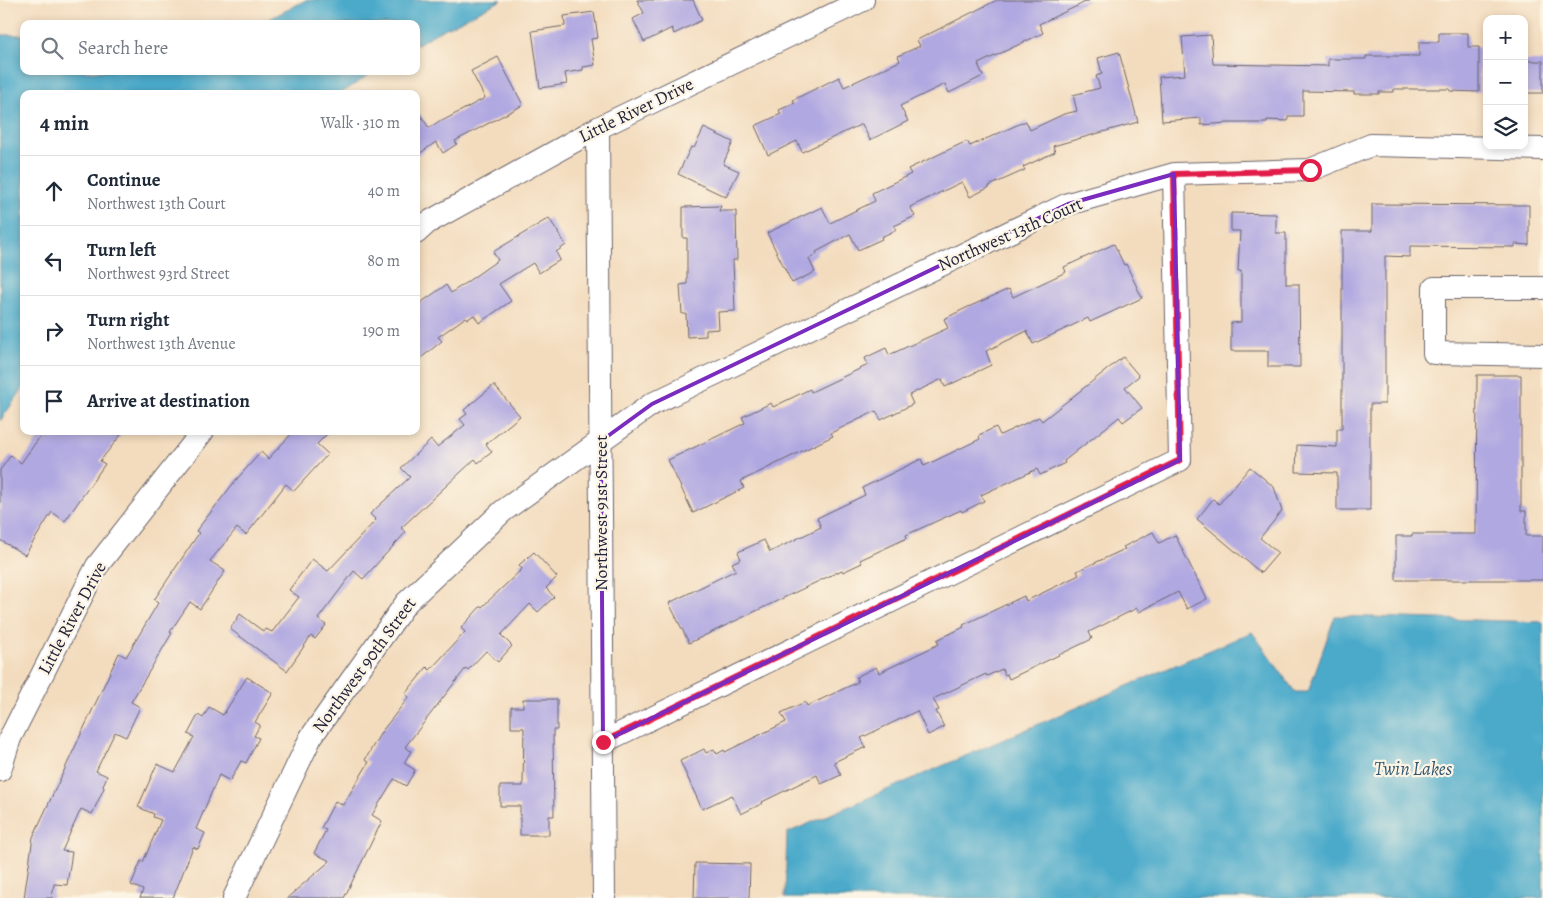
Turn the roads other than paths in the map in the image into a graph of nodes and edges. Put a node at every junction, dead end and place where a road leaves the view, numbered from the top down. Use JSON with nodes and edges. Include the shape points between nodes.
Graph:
{"nodes":[{"id":1,"x":863,"y":0,"type":"edge"},
{"id":2,"x":598,"y":128,"type":"junction"},
{"id":3,"x":1543,"y":149,"type":"edge"},
{"id":4,"x":1174,"y":174,"type":"junction"},
{"id":5,"x":420,"y":229,"type":"edge"},
{"id":6,"x":1543,"y":288,"type":"edge"},
{"id":7,"x":1543,"y":355,"type":"edge"},
{"id":8,"x":200,"y":435,"type":"edge"},
{"id":9,"x":600,"y":441,"type":"junction"},
{"id":10,"x":603,"y":742,"type":"junction"},
{"id":11,"x":0,"y":770,"type":"edge"},
{"id":12,"x":234,"y":898,"type":"edge"},
{"id":13,"x":604,"y":898,"type":"edge"}],
"edges":[{"from":1,"to":2,"type":"street","name":"Little River Drive"},
{"from":2,"to":5,"type":"street","name":"Little River Drive"},
{"from":2,"to":9,"type":"street","name":"Northwest 91st Street"},
{"from":3,"to":4,"type":"street","name":"Northwest 13th Court","via":[[1371,145],[1310,170]]},
{"from":4,"to":9,"type":"street","name":"Northwest 13th Court","via":[[1068,204],[652,404]]},
{"from":4,"to":10,"type":"street","via":[[1180,460]]},
{"from":6,"to":7,"type":"street","via":[[1434,288],[1434,353]]},
{"from":8,"to":11,"type":"street","name":"Little River Drive","via":[[97,566],[10,738]]},
{"from":9,"to":10,"type":"street","name":"Northwest 91st Street"},
{"from":9,"to":12,"type":"street","name":"Northwest 90th Street","via":[[503,511],[406,603],[311,737]]},
{"from":10,"to":13,"type":"street","name":"Northwest 91st Street"}]}
